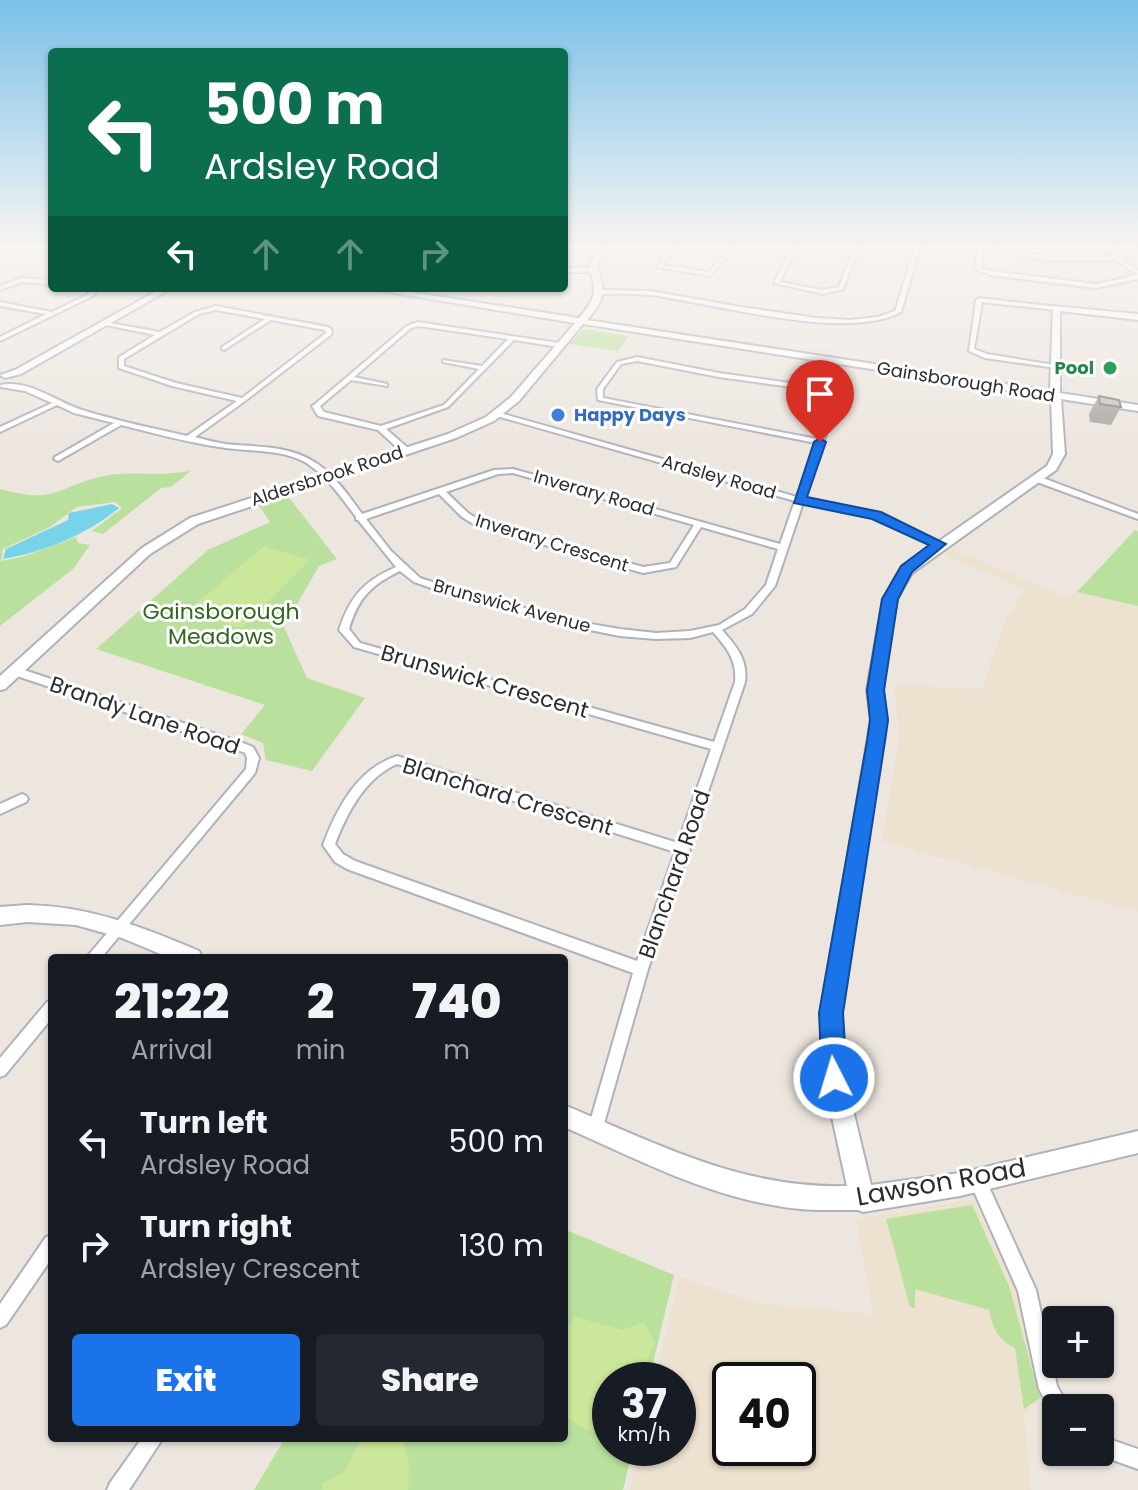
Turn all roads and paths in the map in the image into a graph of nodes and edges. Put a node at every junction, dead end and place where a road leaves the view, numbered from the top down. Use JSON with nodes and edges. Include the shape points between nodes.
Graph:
{"nodes":[{"id":1,"x":49,"y":317,"type":"edge"},
{"id":2,"x":117,"y":317,"type":"edge"},
{"id":3,"x":191,"y":317,"type":"edge"},
{"id":4,"x":262,"y":317,"type":"edge"},
{"id":5,"x":550,"y":317,"type":"edge"},
{"id":6,"x":583,"y":317,"type":"edge"},
{"id":7,"x":801,"y":317,"type":"edge"},
{"id":8,"x":888,"y":317,"type":"edge"},
{"id":9,"x":976,"y":317,"type":"edge"},
{"id":10,"x":1056,"y":317,"type":"edge"},
{"id":11,"x":270,"y":318,"type":"junction"},
{"id":12,"x":579,"y":321,"type":"junction"},
{"id":13,"x":104,"y":324,"type":"junction"},
{"id":14,"x":160,"y":334,"type":"junction"},
{"id":15,"x":513,"y":338,"type":"junction"},
{"id":16,"x":0,"y":339,"type":"edge"},
{"id":17,"x":559,"y":345,"type":"junction"},
{"id":18,"x":224,"y":348,"type":"dead end"},
{"id":19,"x":445,"y":361,"type":"dead end"},
{"id":20,"x":1054,"y":367,"type":"junction"},
{"id":21,"x":484,"y":368,"type":"junction"},
{"id":22,"x":350,"y":378,"type":"junction"},
{"id":23,"x":9,"y":380,"type":"edge"},
{"id":24,"x":385,"y":385,"type":"dead end"},
{"id":25,"x":1056,"y":396,"type":"junction"},
{"id":26,"x":243,"y":400,"type":"junction"},
{"id":27,"x":59,"y":402,"type":"junction"},
{"id":28,"x":1138,"y":408,"type":"edge"},
{"id":29,"x":497,"y":415,"type":"junction"},
{"id":30,"x":121,"y":422,"type":"junction"},
{"id":31,"x":381,"y":428,"type":"junction"},
{"id":32,"x":0,"y":430,"type":"edge"},
{"id":33,"x":189,"y":438,"type":"junction"},
{"id":34,"x":820,"y":442,"type":"junction"},
{"id":35,"x":405,"y":450,"type":"junction"},
{"id":36,"x":58,"y":459,"type":"dead end"},
{"id":37,"x":325,"y":476,"type":"junction"},
{"id":38,"x":1040,"y":480,"type":"junction"},
{"id":39,"x":440,"y":490,"type":"junction"},
{"id":40,"x":799,"y":500,"type":"junction"},
{"id":41,"x":1137,"y":517,"type":"edge"},
{"id":42,"x":359,"y":518,"type":"junction"},
{"id":43,"x":699,"y":524,"type":"junction"},
{"id":44,"x":939,"y":544,"type":"junction"},
{"id":45,"x":783,"y":548,"type":"junction"},
{"id":46,"x":400,"y":568,"type":"junction"},
{"id":47,"x":715,"y":629,"type":"junction"},
{"id":48,"x":15,"y":671,"type":"junction"},
{"id":49,"x":0,"y":685,"type":"edge"},
{"id":50,"x":718,"y":747,"type":"junction"},
{"id":51,"x":22,"y":799,"type":"dead end"},
{"id":52,"x":0,"y":809,"type":"edge"},
{"id":53,"x":684,"y":850,"type":"junction"},
{"id":54,"x":0,"y":916,"type":"edge"},
{"id":55,"x":119,"y":926,"type":"junction"},
{"id":56,"x":96,"y":954,"type":"edge"},
{"id":57,"x":183,"y":954,"type":"edge"},
{"id":58,"x":641,"y":969,"type":"junction"},
{"id":59,"x":48,"y":1012,"type":"edge"},
{"id":60,"x":0,"y":1070,"type":"edge"},
{"id":61,"x":568,"y":1118,"type":"edge"},
{"id":62,"x":596,"y":1129,"type":"junction"},
{"id":63,"x":1138,"y":1142,"type":"edge"},
{"id":64,"x":976,"y":1179,"type":"junction"},
{"id":65,"x":863,"y":1200,"type":"junction"},
{"id":66,"x":48,"y":1249,"type":"edge"},
{"id":67,"x":0,"y":1319,"type":"edge"},
{"id":68,"x":1051,"y":1394,"type":"edge"},
{"id":69,"x":150,"y":1442,"type":"edge"},
{"id":70,"x":1114,"y":1451,"type":"edge"},
{"id":71,"x":1138,"y":1459,"type":"edge"},
{"id":72,"x":117,"y":1490,"type":"edge"}],
"edges":[{"from":1,"to":16,"type":"street"},
{"from":2,"to":13,"type":"street"},
{"from":3,"to":14,"type":"street"},
{"from":4,"to":11,"type":"street"},
{"from":5,"to":12,"type":"street","name":"Gainsborough Road"},
{"from":6,"to":12,"type":"street","name":"Aldersbrook Road"},
{"from":7,"to":8,"type":"street","via":[[875,322]]},
{"from":9,"to":20,"type":"street","via":[[971,350]]},
{"from":10,"to":20,"type":"street"},
{"from":11,"to":18,"type":"street"},
{"from":11,"to":26,"type":"street","via":[[324,327],[329,334]]},
{"from":12,"to":17,"type":"street","name":"Aldersbrook Road"},
{"from":12,"to":25,"type":"street","name":"Gainsborough Road"},
{"from":13,"to":14,"type":"street"},
{"from":13,"to":23,"type":"street"},
{"from":14,"to":26,"type":"street","via":[[121,358],[121,367]]},
{"from":15,"to":17,"type":"street"},
{"from":15,"to":21,"type":"street"},
{"from":15,"to":22,"type":"street","via":[[418,324]]},
{"from":17,"to":29,"type":"street","name":"Aldersbrook Road"},
{"from":19,"to":21,"type":"street"},
{"from":20,"to":25,"type":"street"},
{"from":21,"to":31,"type":"street","via":[[446,406]]},
{"from":22,"to":24,"type":"street"},
{"from":22,"to":31,"type":"street","via":[[315,409]]},
{"from":23,"to":27,"type":"street","name":"Brunswick Avenue"},
{"from":25,"to":28,"type":"street","name":"Gainsborough Road"},
{"from":25,"to":38,"type":"street","via":[[1059,454]]},
{"from":26,"to":33,"type":"street"},
{"from":27,"to":30,"type":"street","name":"Brunswick Avenue"},
{"from":27,"to":32,"type":"street"},
{"from":29,"to":35,"type":"street","name":"Aldersbrook Road"},
{"from":29,"to":40,"type":"street","name":"Ardsley Road"},
{"from":30,"to":33,"type":"street","name":"Brunswick Avenue"},
{"from":30,"to":36,"type":"street"},
{"from":31,"to":35,"type":"street"},
{"from":33,"to":37,"type":"street","name":"Brunswick Avenue","via":[[294,456]]},
{"from":34,"to":34,"type":"street","name":"Brunswick Avenue","via":[[607,402],[597,394],[619,363],[637,359],[823,389],[835,398]]},
{"from":34,"to":40,"type":"street","name":"Brunswick Avenue"},
{"from":35,"to":37,"type":"street","name":"Aldersbrook Road"},
{"from":37,"to":42,"type":"street","name":"Brunswick Avenue"},
{"from":37,"to":48,"type":"street","name":"Aldersbrook Road","via":[[220,510],[171,534],[69,618]]},
{"from":38,"to":41,"type":"street"},
{"from":38,"to":44,"type":"street"},
{"from":39,"to":42,"type":"street","name":"Inverary Road"},
{"from":39,"to":43,"type":"street","name":"Inverary Road","via":[[497,472],[528,473]]},
{"from":39,"to":43,"type":"street","name":"Inverary Crescent","via":[[478,523],[643,570],[673,565]]},
{"from":40,"to":44,"type":"street","name":"Ardsley Road","via":[[876,515]]},
{"from":40,"to":45,"type":"street","name":"Brunswick Avenue"},
{"from":42,"to":46,"type":"street","name":"Brunswick Avenue"},
{"from":43,"to":45,"type":"street","name":"Inverary Road"},
{"from":44,"to":65,"type":"street","via":[[907,570],[890,599],[875,690],[879,720],[831,1013],[841,1127]]},
{"from":45,"to":47,"type":"street","name":"Brunswick Avenue","via":[[763,598]]},
{"from":46,"to":47,"type":"street","name":"Brunswick Avenue","via":[[442,590],[623,635],[654,638]]},
{"from":46,"to":50,"type":"street","name":"Brunswick Crescent","via":[[365,585],[353,602],[344,630],[357,645]]},
{"from":47,"to":50,"type":"street","name":"Blanchard Road","via":[[743,666]]},
{"from":48,"to":49,"type":"street","name":"Aldersbrook Road"},
{"from":48,"to":55,"type":"street","name":"Brandy Lane Road","via":[[239,746],[253,758],[251,770]]},
{"from":50,"to":53,"type":"street","name":"Blanchard Road"},
{"from":51,"to":52,"type":"street"},
{"from":53,"to":58,"type":"street","name":"Blanchard Road"},
{"from":53,"to":58,"type":"street","name":"Blanchard Crescent","via":[[397,760],[379,768],[337,822],[329,845],[351,865]]},
{"from":54,"to":55,"type":"street","via":[[74,914]]},
{"from":55,"to":56,"type":"street","name":"Brandy Lane Road"},
{"from":55,"to":57,"type":"street"},
{"from":58,"to":62,"type":"street","name":"Blanchard Road"},
{"from":59,"to":60,"type":"street"},
{"from":61,"to":62,"type":"street","name":"Lawson Road"},
{"from":62,"to":65,"type":"street","name":"Lawson Road","via":[[725,1182],[780,1195]]},
{"from":63,"to":64,"type":"street","name":"Lawson Road"},
{"from":64,"to":65,"type":"street","name":"Lawson Road"},
{"from":64,"to":68,"type":"street","via":[[1027,1290]]},
{"from":66,"to":67,"type":"street"},
{"from":69,"to":72,"type":"street"},
{"from":70,"to":71,"type":"street"}]}
